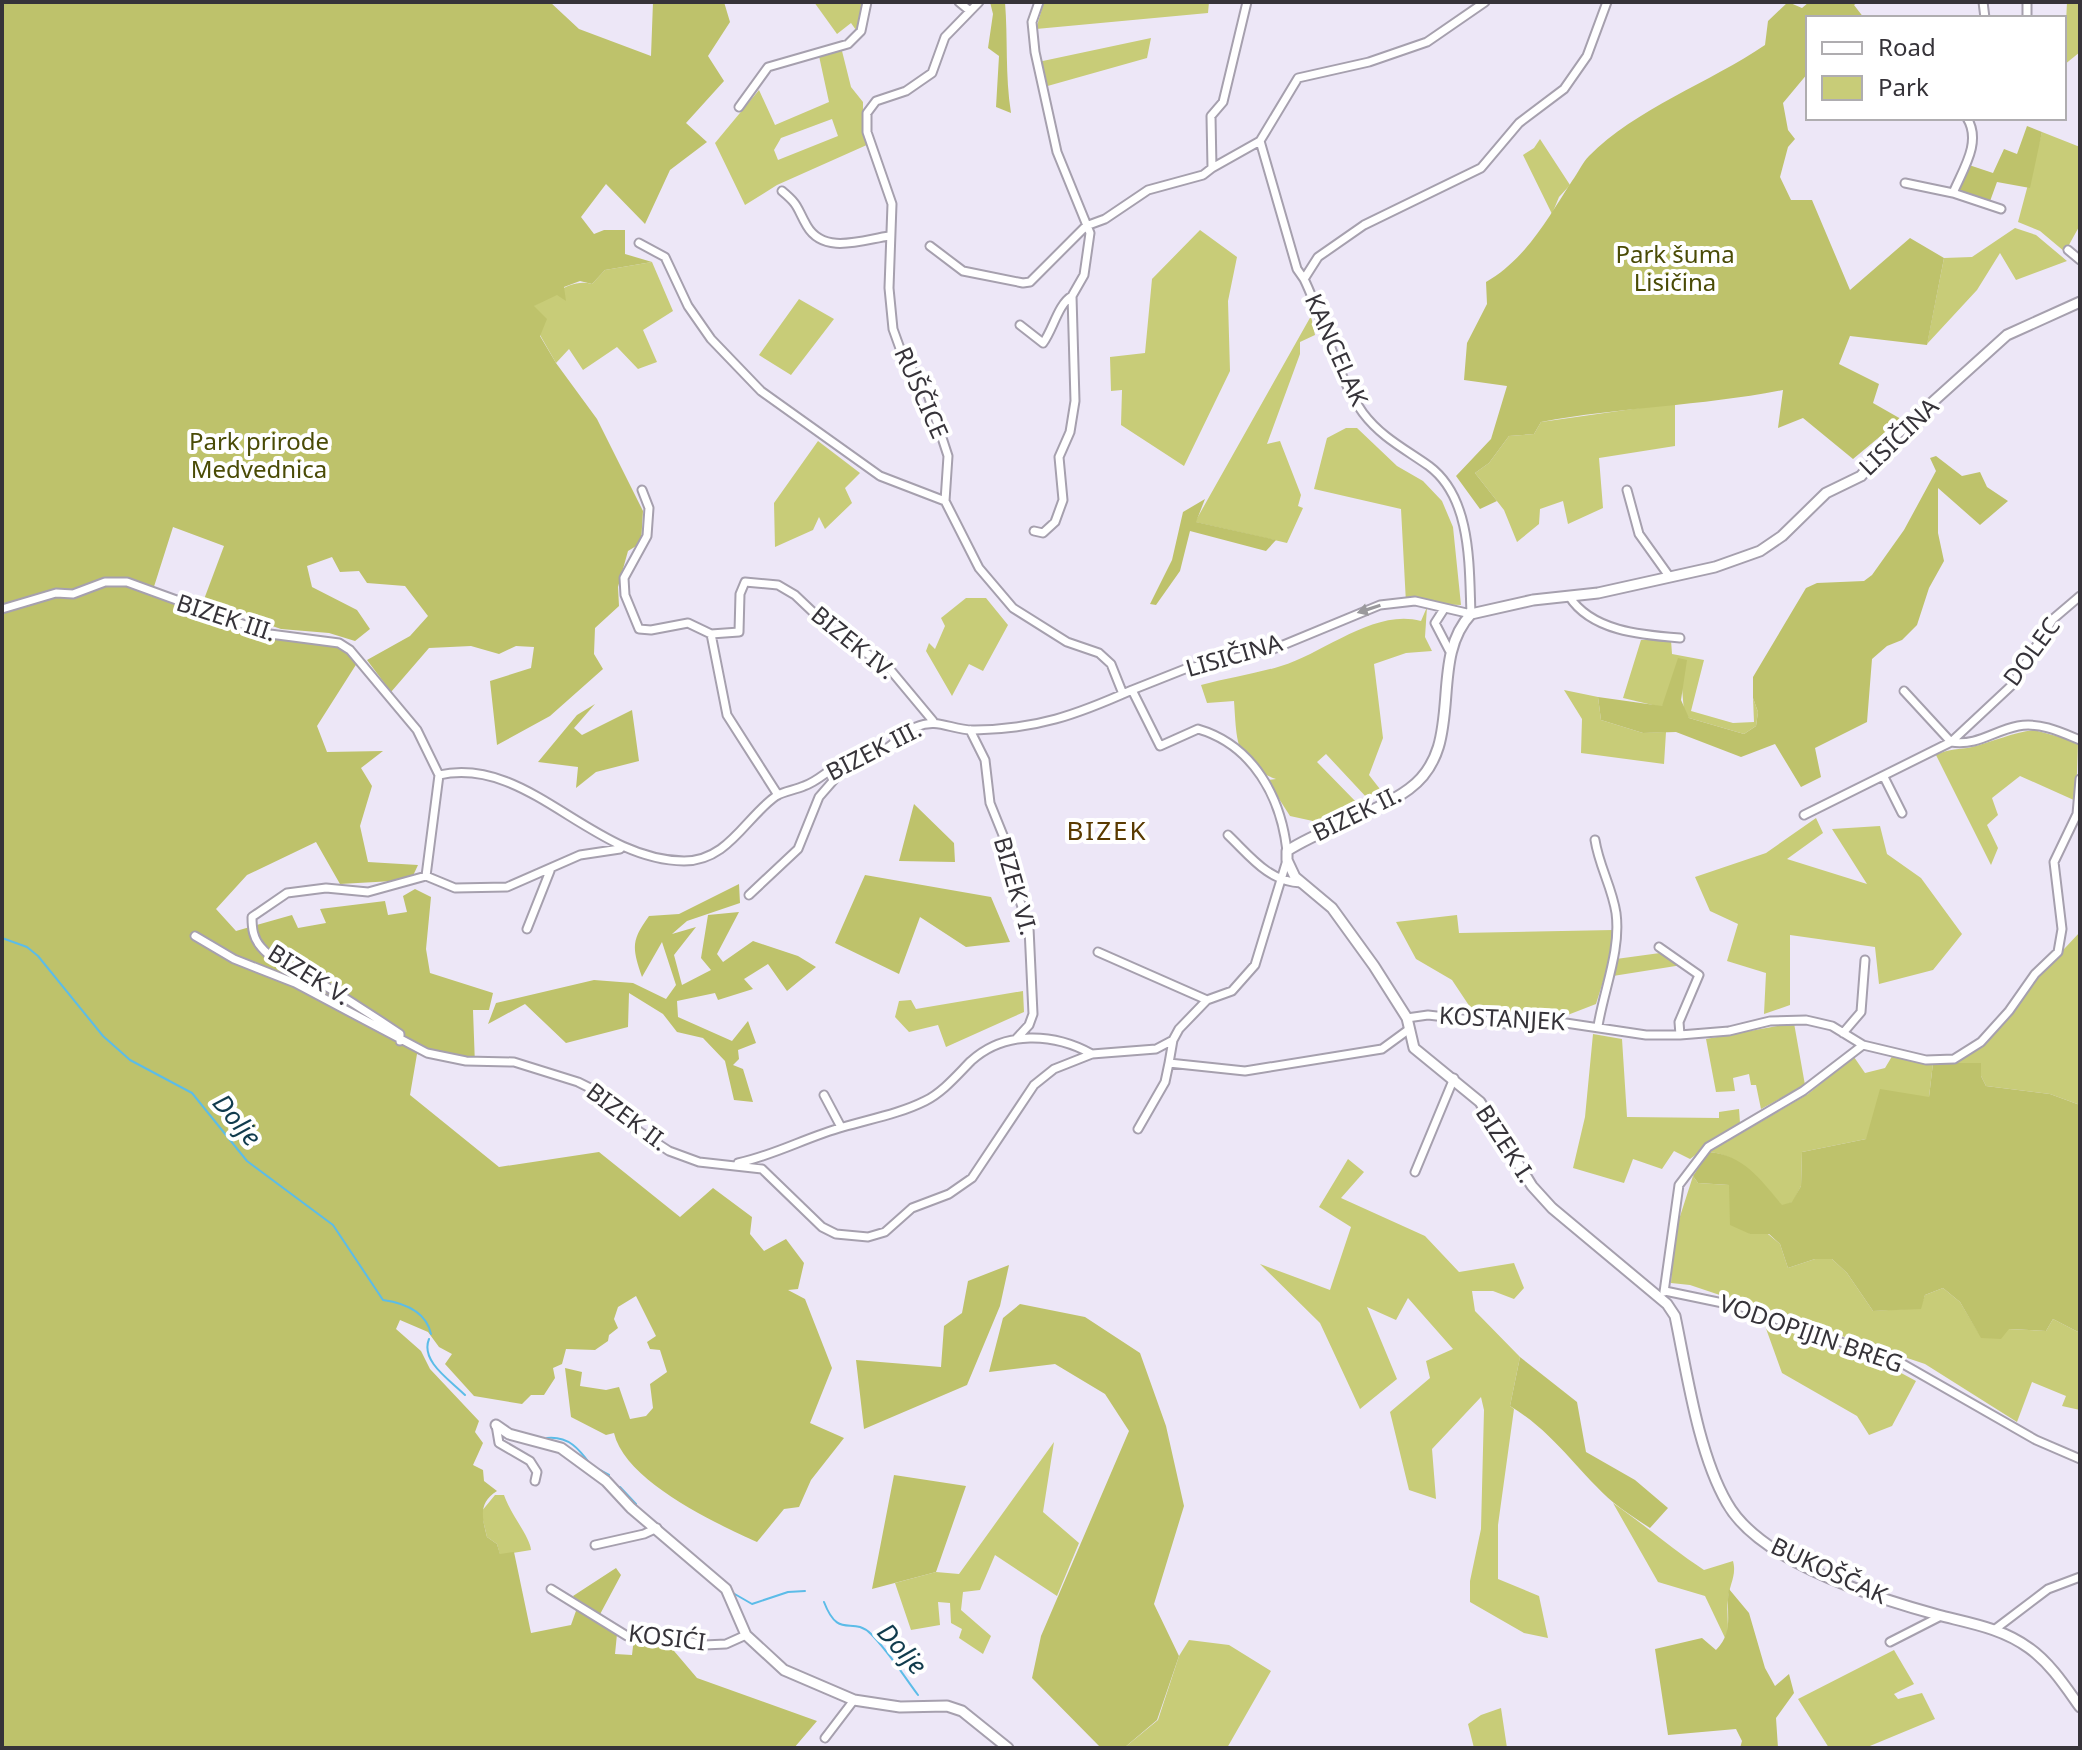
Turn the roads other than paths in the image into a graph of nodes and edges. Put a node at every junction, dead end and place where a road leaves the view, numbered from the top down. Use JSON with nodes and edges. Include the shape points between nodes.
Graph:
{"nodes":[{"id":1,"x":867,"y":2,"type":"edge"},
{"id":2,"x":959,"y":2,"type":"edge"},
{"id":3,"x":979,"y":2,"type":"edge"},
{"id":4,"x":1039,"y":2,"type":"edge"},
{"id":5,"x":1247,"y":2,"type":"edge"},
{"id":6,"x":1485,"y":2,"type":"edge"},
{"id":7,"x":1607,"y":2,"type":"edge"},
{"id":8,"x":970,"y":11,"type":"junction"},
{"id":9,"x":739,"y":107,"type":"dead end"},
{"id":10,"x":1968,"y":120,"type":"edge"},
{"id":11,"x":1260,"y":141,"type":"junction"},
{"id":12,"x":1212,"y":168,"type":"junction"},
{"id":13,"x":1905,"y":183,"type":"dead end"},
{"id":14,"x":782,"y":191,"type":"dead end"},
{"id":15,"x":1953,"y":193,"type":"junction"},
{"id":16,"x":2001,"y":209,"type":"dead end"},
{"id":17,"x":1086,"y":226,"type":"junction"},
{"id":18,"x":889,"y":236,"type":"junction"},
{"id":19,"x":639,"y":243,"type":"dead end"},
{"id":20,"x":930,"y":246,"type":"dead end"},
{"id":21,"x":2068,"y":250,"type":"dead end"},
{"id":22,"x":2080,"y":260,"type":"edge"},
{"id":23,"x":1304,"y":279,"type":"junction"},
{"id":24,"x":1072,"y":296,"type":"junction"},
{"id":25,"x":2080,"y":302,"type":"edge"},
{"id":26,"x":1020,"y":325,"type":"dead end"},
{"id":27,"x":642,"y":490,"type":"dead end"},
{"id":28,"x":1627,"y":490,"type":"dead end"},
{"id":29,"x":945,"y":501,"type":"junction"},
{"id":30,"x":1034,"y":531,"type":"dead end"},
{"id":31,"x":1669,"y":576,"type":"junction"},
{"id":32,"x":1569,"y":596,"type":"junction"},
{"id":33,"x":2080,"y":596,"type":"edge"},
{"id":34,"x":2,"y":609,"type":"edge"},
{"id":35,"x":1444,"y":609,"type":"junction"},
{"id":36,"x":1471,"y":614,"type":"junction"},
{"id":37,"x":711,"y":634,"type":"junction"},
{"id":38,"x":1680,"y":638,"type":"dead end"},
{"id":39,"x":1449,"y":650,"type":"junction"},
{"id":40,"x":1132,"y":690,"type":"junction"},
{"id":41,"x":1904,"y":691,"type":"dead end"},
{"id":42,"x":1123,"y":694,"type":"junction"},
{"id":43,"x":933,"y":721,"type":"junction"},
{"id":44,"x":970,"y":730,"type":"junction"},
{"id":45,"x":2080,"y":740,"type":"edge"},
{"id":46,"x":1951,"y":742,"type":"junction"},
{"id":47,"x":850,"y":761,"type":"junction"},
{"id":48,"x":439,"y":775,"type":"junction"},
{"id":49,"x":1884,"y":777,"type":"junction"},
{"id":50,"x":2080,"y":779,"type":"edge"},
{"id":51,"x":778,"y":795,"type":"junction"},
{"id":52,"x":1902,"y":813,"type":"dead end"},
{"id":53,"x":1804,"y":815,"type":"dead end"},
{"id":54,"x":1228,"y":835,"type":"dead end"},
{"id":55,"x":1595,"y":840,"type":"dead end"},
{"id":56,"x":623,"y":848,"type":"junction"},
{"id":57,"x":1287,"y":855,"type":"junction"},
{"id":58,"x":551,"y":869,"type":"junction"},
{"id":59,"x":426,"y":876,"type":"junction"},
{"id":60,"x":1278,"y":880,"type":"junction"},
{"id":61,"x":1301,"y":883,"type":"junction"},
{"id":62,"x":749,"y":895,"type":"dead end"},
{"id":63,"x":527,"y":929,"type":"dead end"},
{"id":64,"x":195,"y":936,"type":"dead end"},
{"id":65,"x":1659,"y":947,"type":"dead end"},
{"id":66,"x":1098,"y":952,"type":"dead end"},
{"id":67,"x":1865,"y":960,"type":"dead end"},
{"id":68,"x":1207,"y":1000,"type":"junction"},
{"id":69,"x":1407,"y":1018,"type":"junction"},
{"id":70,"x":1598,"y":1026,"type":"junction"},
{"id":71,"x":1408,"y":1030,"type":"junction"},
{"id":72,"x":1843,"y":1033,"type":"junction"},
{"id":73,"x":1680,"y":1035,"type":"junction"},
{"id":74,"x":1014,"y":1040,"type":"junction"},
{"id":75,"x":1173,"y":1040,"type":"junction"},
{"id":76,"x":400,"y":1041,"type":"junction"},
{"id":77,"x":1863,"y":1045,"type":"junction"},
{"id":78,"x":1092,"y":1054,"type":"junction"},
{"id":79,"x":1169,"y":1063,"type":"junction"},
{"id":80,"x":1454,"y":1078,"type":"junction"},
{"id":81,"x":824,"y":1095,"type":"dead end"},
{"id":82,"x":841,"y":1127,"type":"junction"},
{"id":83,"x":1138,"y":1129,"type":"dead end"},
{"id":84,"x":732,"y":1165,"type":"junction"},
{"id":85,"x":1415,"y":1172,"type":"dead end"},
{"id":86,"x":1663,"y":1294,"type":"junction"},
{"id":87,"x":496,"y":1425,"type":"joint"},
{"id":88,"x":2080,"y":1459,"type":"edge"},
{"id":89,"x":535,"y":1481,"type":"dead end"},
{"id":90,"x":657,"y":1528,"type":"junction"},
{"id":91,"x":595,"y":1545,"type":"dead end"},
{"id":92,"x":2080,"y":1577,"type":"edge"},
{"id":93,"x":551,"y":1589,"type":"dead end"},
{"id":94,"x":1941,"y":1616,"type":"junction"},
{"id":95,"x":1994,"y":1630,"type":"junction"},
{"id":96,"x":746,"y":1635,"type":"junction"},
{"id":97,"x":1890,"y":1642,"type":"dead end"},
{"id":98,"x":854,"y":1700,"type":"junction"},
{"id":99,"x":2080,"y":1707,"type":"edge"},
{"id":100,"x":825,"y":1738,"type":"dead end"},
{"id":101,"x":1005,"y":1747,"type":"edge"}],
"edges":[{"from":1,"to":9,"type":"street","via":[[861,31],[848,44],[768,67]]},
{"from":2,"to":8,"type":"street"},
{"from":3,"to":8,"type":"street","name":"RUŠČICE"},
{"from":4,"to":17,"type":"street","via":[[1032,22],[1035,52],[1057,152]]},
{"from":5,"to":12,"type":"street","via":[[1223,102],[1211,116]]},
{"from":6,"to":11,"type":"street","via":[[1427,42],[1298,78]]},
{"from":7,"to":23,"type":"street","name":"KANCELAK","via":[[1587,56],[1564,89],[1519,123],[1481,168],[1364,225],[1318,257]]},
{"from":8,"to":18,"type":"street","name":"RUŠČICE","via":[[945,37],[932,73],[906,91],[876,101],[867,113],[867,132],[890,191]]},
{"from":10,"to":15,"type":"street","via":[[1975,133],[1973,145]]},
{"from":11,"to":12,"type":"street"},
{"from":11,"to":23,"type":"street"},
{"from":12,"to":17,"type":"street","via":[[1148,190]]},
{"from":13,"to":15,"type":"street"},
{"from":14,"to":18,"type":"street","via":[[800,206],[818,239],[836,245]]},
{"from":15,"to":16,"type":"street"},
{"from":17,"to":20,"type":"street","via":[[1041,274],[1023,283],[963,271]]},
{"from":17,"to":24,"type":"street","via":[[1089,257]]},
{"from":18,"to":29,"type":"street","name":"RUŠČICE","via":[[893,329],[939,424],[948,456]]},
{"from":19,"to":29,"type":"street","via":[[665,257],[711,339],[761,391],[880,476]]},
{"from":21,"to":22,"type":"street"},
{"from":23,"to":36,"type":"street","name":"KANCELAK","via":[[1362,412],[1390,441],[1440,476],[1454,498],[1468,562]]},
{"from":24,"to":26,"type":"street","via":[[1043,343]]},
{"from":24,"to":30,"type":"street","via":[[1075,401],[1059,457],[1063,500],[1055,522],[1043,533]]},
{"from":25,"to":31,"type":"street","name":"LISIČINA","via":[[2007,335],[1895,436],[1861,476],[1826,493],[1770,545],[1731,563]]},
{"from":27,"to":37,"type":"street","via":[[649,508],[647,536],[624,578],[639,629],[688,623]]},
{"from":28,"to":31,"type":"street","via":[[1639,534]]},
{"from":29,"to":42,"type":"street","via":[[979,568],[1013,608],[1067,642],[1099,653],[1111,664]]},
{"from":31,"to":32,"type":"street","name":"LISIČINA"},
{"from":32,"to":36,"type":"street","name":"LISIČINA"},
{"from":32,"to":38,"type":"street","via":[[1586,616],[1639,635]]},
{"from":33,"to":46,"type":"street","name":"DOLEC","via":[[2053,619],[2012,685]]},
{"from":34,"to":48,"type":"street","name":"BIZEK III.","via":[[105,582],[127,582],[280,637],[339,643],[417,730]]},
{"from":35,"to":36,"type":"street","name":"LISIČINA"},
{"from":35,"to":39,"type":"street","name":"BIZEK II.","via":[[1435,623]]},
{"from":35,"to":40,"type":"street","name":"LISIČINA","one_way":true,"via":[[1415,601],[1380,605],[1271,650],[1185,669]]},
{"from":36,"to":39,"type":"street","name":"BIZEK II."},
{"from":37,"to":43,"type":"street","name":"BIZEK IV.","via":[[739,632],[745,582],[778,585],[846,641],[888,667]]},
{"from":37,"to":51,"type":"street","via":[[727,715]]},
{"from":39,"to":57,"type":"street","name":"BIZEK II.","via":[[1443,730],[1433,757],[1410,789]]},
{"from":40,"to":42,"type":"street","name":"BIZEK III."},
{"from":40,"to":57,"type":"street","via":[[1160,746],[1198,729],[1243,753],[1277,805]]},
{"from":41,"to":46,"type":"street"},
{"from":42,"to":44,"type":"street","name":"BIZEK III.","via":[[1068,718]]},
{"from":43,"to":44,"type":"street","name":"BIZEK III."},
{"from":43,"to":47,"type":"street","name":"BIZEK III.","via":[[877,753]]},
{"from":44,"to":74,"type":"street","name":"BIZEK VI.","via":[[985,760],[990,803],[1011,855],[1029,928],[1033,1014]]},
{"from":45,"to":46,"type":"street","via":[[2023,725],[1973,743]]},
{"from":46,"to":49,"type":"street","name":"DOLEC"},
{"from":47,"to":51,"type":"street","name":"BIZEK III."},
{"from":47,"to":62,"type":"street","via":[[819,797],[798,849]]},
{"from":48,"to":56,"type":"street","name":"BIZEK III.","via":[[466,772],[519,786]]},
{"from":48,"to":59,"type":"street"},
{"from":49,"to":52,"type":"street"},
{"from":49,"to":53,"type":"street","name":"DOLEC"},
{"from":50,"to":77,"type":"street","name":"KOSTANJEK","via":[[2077,814],[2054,862],[2062,929],[2058,952],[1981,1042],[1954,1059],[1926,1060]]},
{"from":51,"to":56,"type":"street","name":"BIZEK III.","via":[[728,844],[703,858],[675,860]]},
{"from":54,"to":60,"type":"street"},
{"from":55,"to":70,"type":"street","name":"KOSTANJEK","via":[[1616,914],[1615,951]]},
{"from":56,"to":58,"type":"street","via":[[580,855]]},
{"from":57,"to":60,"type":"street","name":"BIZEK II."},
{"from":57,"to":61,"type":"street"},
{"from":58,"to":59,"type":"street","via":[[507,887],[455,888]]},
{"from":58,"to":63,"type":"street"},
{"from":59,"to":76,"type":"street","name":"BIZEK V.","via":[[368,892],[326,888],[287,893],[252,917],[253,933],[279,963],[367,1011],[400,1034]]},
{"from":60,"to":61,"type":"street"},
{"from":60,"to":68,"type":"street","name":"BIZEK II.","via":[[1255,965],[1232,991]]},
{"from":61,"to":69,"type":"street","via":[[1332,908]]},
{"from":64,"to":76,"type":"street","name":"BIZEK II."},
{"from":65,"to":73,"type":"street","via":[[1699,975],[1679,1022]]},
{"from":66,"to":68,"type":"street"},
{"from":67,"to":72,"type":"street","via":[[1861,1012]]},
{"from":68,"to":75,"type":"street","name":"BIZEK II."},
{"from":69,"to":70,"type":"street","name":"KOSTANJEK"},
{"from":69,"to":71,"type":"street"},
{"from":70,"to":73,"type":"street","name":"KOSTANJEK"},
{"from":71,"to":79,"type":"street","via":[[1382,1049],[1245,1071]]},
{"from":71,"to":80,"type":"street","name":"BIZEK I.","via":[[1414,1048]]},
{"from":72,"to":73,"type":"street","name":"KOSTANJEK","via":[[1806,1020]]},
{"from":72,"to":77,"type":"street","name":"KOSTANJEK"},
{"from":74,"to":78,"type":"street","via":[[1056,1039]]},
{"from":74,"to":82,"type":"street","via":[[983,1051],[923,1102]]},
{"from":75,"to":78,"type":"street","name":"BIZEK II.","via":[[1136,1053]]},
{"from":75,"to":79,"type":"street"},
{"from":76,"to":84,"type":"street","name":"BIZEK II.","via":[[427,1053],[514,1062],[561,1075],[596,1091],[631,1126],[669,1151],[699,1162]]},
{"from":77,"to":86,"type":"street","via":[[1803,1091],[1708,1147],[1679,1185]]},
{"from":78,"to":84,"type":"street","name":"BIZEK II.","via":[[1054,1069],[1034,1085],[972,1178],[949,1194],[912,1208],[885,1232],[868,1237],[836,1234],[762,1169]]},
{"from":79,"to":83,"type":"street","via":[[1165,1082]]},
{"from":80,"to":85,"type":"street"},
{"from":80,"to":86,"type":"street","name":"BIZEK I.","via":[[1480,1102],[1532,1186],[1552,1208]]},
{"from":81,"to":82,"type":"street"},
{"from":82,"to":84,"type":"street","via":[[772,1156]]},
{"from":86,"to":88,"type":"street","name":"VODOPIJIN BREG","via":[[1742,1307],[1903,1364],[2036,1440]]},
{"from":86,"to":94,"type":"street","name":"BUKOŠČAK","via":[[1675,1316],[1704,1443],[1727,1504],[1764,1541],[1792,1559],[1885,1599]]},
{"from":87,"to":89,"type":"street","via":[[499,1443],[530,1461],[537,1472]]},
{"from":87,"to":90,"type":"street","via":[[509,1434],[561,1448]]},
{"from":90,"to":91,"type":"street"},
{"from":90,"to":96,"type":"street","via":[[726,1589]]},
{"from":92,"to":95,"type":"street","via":[[2048,1589]]},
{"from":93,"to":96,"type":"street","name":"KOSIĆI","via":[[627,1636],[665,1636],[704,1645],[726,1644]]},
{"from":94,"to":95,"type":"street","name":"BUKOŠČAK"},
{"from":94,"to":97,"type":"street"},
{"from":95,"to":99,"type":"street","name":"BUKOŠČAK","via":[[2040,1656]]},
{"from":96,"to":98,"type":"street","via":[[784,1670]]},
{"from":98,"to":100,"type":"street"},
{"from":98,"to":101,"type":"street","via":[[900,1707],[947,1706],[962,1711]]}]}
